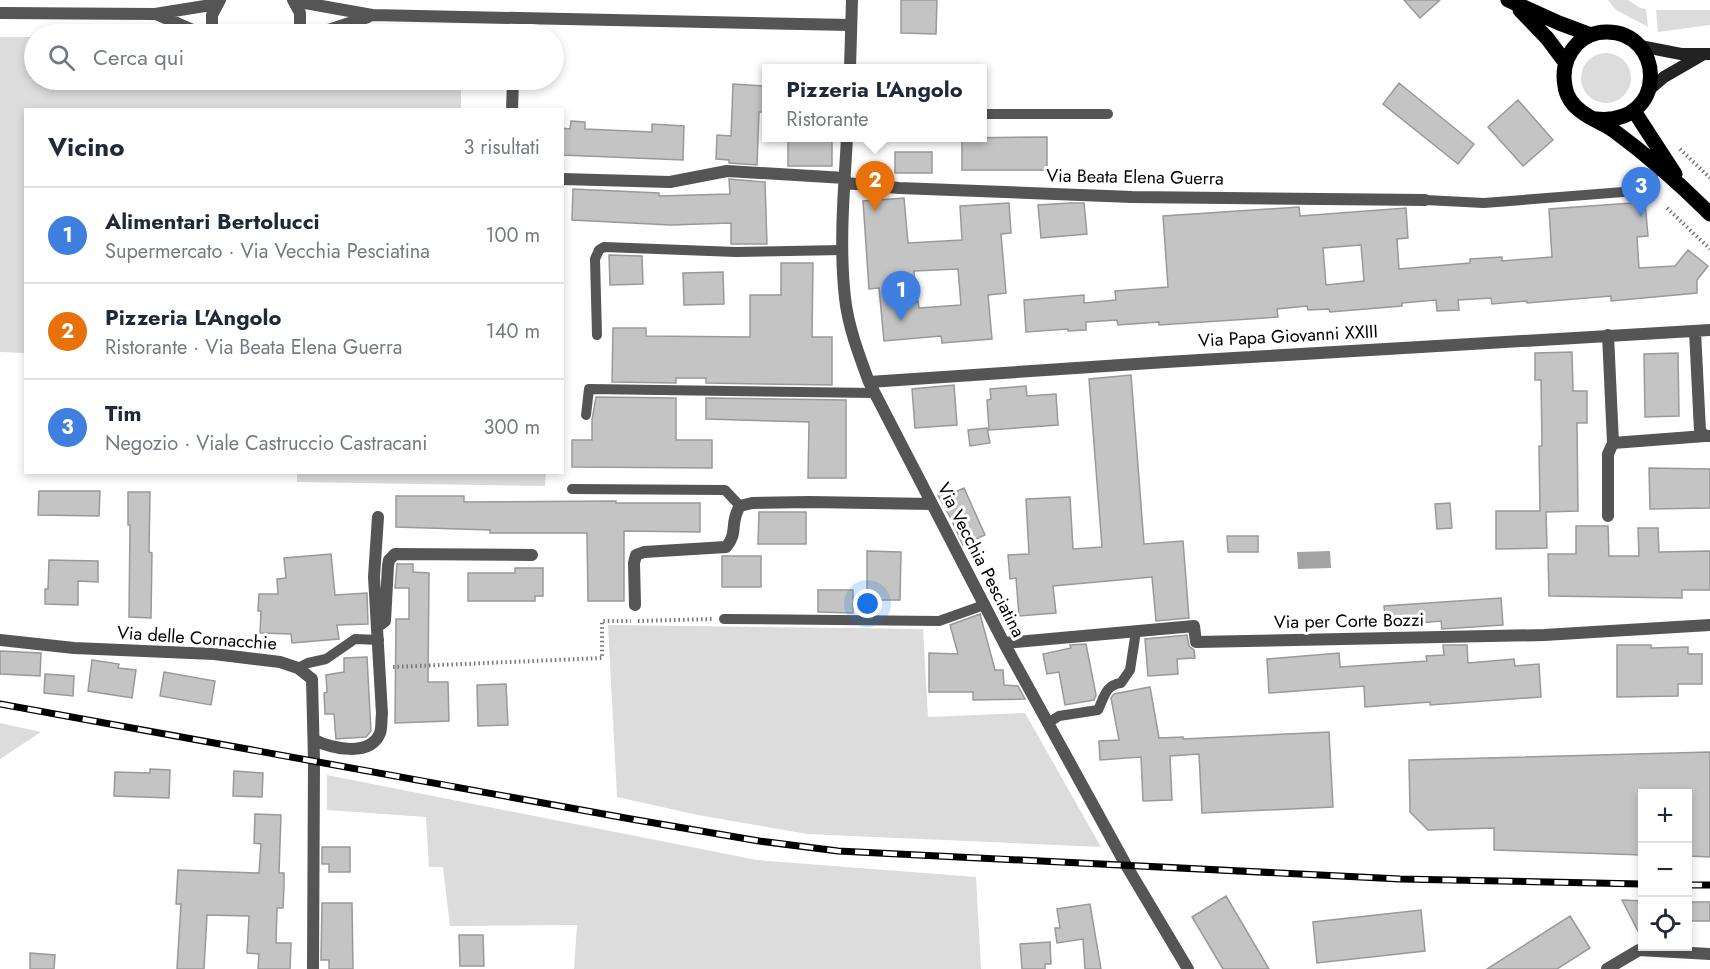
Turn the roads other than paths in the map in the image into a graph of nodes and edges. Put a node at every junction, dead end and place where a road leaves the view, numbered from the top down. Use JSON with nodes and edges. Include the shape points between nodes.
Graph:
{"nodes":[{"id":1,"x":293,"y":0,"type":"edge"},
{"id":2,"x":852,"y":0,"type":"edge"},
{"id":3,"x":218,"y":2,"type":"edge"},
{"id":4,"x":1511,"y":2,"type":"edge"},
{"id":5,"x":0,"y":13,"type":"edge"},
{"id":6,"x":154,"y":14,"type":"junction"},
{"id":7,"x":372,"y":15,"type":"junction"},
{"id":8,"x":178,"y":24,"type":"edge"},
{"id":9,"x":212,"y":24,"type":"edge"},
{"id":10,"x":300,"y":24,"type":"edge"},
{"id":11,"x":345,"y":24,"type":"edge"},
{"id":12,"x":851,"y":25,"type":"junction"},
{"id":13,"x":1592,"y":35,"type":"junction"},
{"id":14,"x":1640,"y":46,"type":"junction"},
{"id":15,"x":1706,"y":55,"type":"edge"},
{"id":16,"x":1565,"y":62,"type":"junction"},
{"id":17,"x":850,"y":64,"type":"edge"},
{"id":18,"x":513,"y":90,"type":"edge"},
{"id":19,"x":1649,"y":90,"type":"junction"},
{"id":20,"x":512,"y":108,"type":"edge"},
{"id":21,"x":1634,"y":111,"type":"junction"},
{"id":22,"x":987,"y":114,"type":"edge"},
{"id":23,"x":1108,"y":114,"type":"dead end"},
{"id":24,"x":1596,"y":119,"type":"junction"},
{"id":25,"x":847,"y":142,"type":"edge"},
{"id":26,"x":1659,"y":168,"type":"junction"},
{"id":27,"x":564,"y":179,"type":"edge"},
{"id":28,"x":845,"y":180,"type":"junction"},
{"id":29,"x":1687,"y":191,"type":"junction"},
{"id":30,"x":1425,"y":200,"type":"joint"},
{"id":31,"x":1710,"y":214,"type":"edge"},
{"id":32,"x":843,"y":250,"type":"junction"},
{"id":33,"x":1710,"y":330,"type":"edge"},
{"id":34,"x":1695,"y":331,"type":"junction"},
{"id":35,"x":597,"y":335,"type":"dead end"},
{"id":36,"x":1608,"y":335,"type":"junction"},
{"id":37,"x":868,"y":382,"type":"junction"},
{"id":38,"x":875,"y":393,"type":"junction"},
{"id":39,"x":586,"y":415,"type":"dead end"},
{"id":40,"x":1708,"y":436,"type":"edge"},
{"id":41,"x":1613,"y":443,"type":"junction"},
{"id":42,"x":572,"y":489,"type":"dead end"},
{"id":43,"x":932,"y":504,"type":"junction"},
{"id":44,"x":740,"y":506,"type":"junction"},
{"id":45,"x":1608,"y":516,"type":"dead end"},
{"id":46,"x":378,"y":517,"type":"dead end"},
{"id":47,"x":532,"y":555,"type":"dead end"},
{"id":48,"x":635,"y":605,"type":"dead end"},
{"id":49,"x":984,"y":605,"type":"junction"},
{"id":50,"x":724,"y":619,"type":"road end"},
{"id":51,"x":1710,"y":625,"type":"edge"},
{"id":52,"x":1136,"y":631,"type":"junction"},
{"id":53,"x":379,"y":634,"type":"junction"},
{"id":54,"x":0,"y":640,"type":"edge"},
{"id":55,"x":1004,"y":643,"type":"junction"},
{"id":56,"x":298,"y":668,"type":"junction"},
{"id":57,"x":1048,"y":723,"type":"junction"},
{"id":58,"x":314,"y":740,"type":"junction"},
{"id":59,"x":1710,"y":954,"type":"edge"},
{"id":60,"x":313,"y":969,"type":"edge"},
{"id":61,"x":1188,"y":969,"type":"edge"},
{"id":62,"x":1607,"y":969,"type":"edge"}],
"edges":[{"from":1,"to":7,"type":"street"},
{"from":1,"to":10,"type":"street","via":[[300,13]]},
{"from":2,"to":12,"type":"street"},
{"from":3,"to":6,"type":"street"},
{"from":3,"to":9,"type":"street"},
{"from":4,"to":13,"type":"main road"},
{"from":4,"to":16,"type":"main road"},
{"from":5,"to":6,"type":"street"},
{"from":6,"to":8,"type":"street"},
{"from":7,"to":11,"type":"street"},
{"from":7,"to":12,"type":"street"},
{"from":12,"to":17,"type":"street"},
{"from":13,"to":14,"type":"main road","via":[[1613,32]]},
{"from":13,"to":16,"type":"main road","via":[[1576,46]]},
{"from":14,"to":15,"type":"main road"},
{"from":14,"to":19,"type":"main road","via":[[1648,59]]},
{"from":15,"to":19,"type":"main road","via":[[1664,77]]},
{"from":16,"to":24,"type":"main road","via":[[1565,90],[1572,103]]},
{"from":18,"to":20,"type":"street"},
{"from":19,"to":21,"type":"main road"},
{"from":21,"to":24,"type":"main road","via":[[1622,118]]},
{"from":21,"to":29,"type":"main road"},
{"from":22,"to":23,"type":"lane"},
{"from":24,"to":26,"type":"main road"},
{"from":25,"to":28,"type":"street","name":"Via Vecchia Pesciatina"},
{"from":26,"to":29,"type":"main road"},
{"from":26,"to":30,"type":"lane","via":[[1636,191],[1484,202]]},
{"from":27,"to":28,"type":"street","name":"Via Beata Elena Guerra","via":[[670,182],[727,171]]},
{"from":28,"to":30,"type":"street","name":"Via Beata Elena Guerra","via":[[899,188],[1132,197]]},
{"from":28,"to":32,"type":"street","name":"Via Vecchia Pesciatina"},
{"from":29,"to":31,"type":"main road"},
{"from":32,"to":35,"type":"lane","via":[[736,252],[604,247],[595,260]]},
{"from":32,"to":37,"type":"street","name":"Via Vecchia Pesciatina","via":[[845,300]]},
{"from":33,"to":34,"type":"street","name":"Via Papa Giovanni XXIII"},
{"from":34,"to":36,"type":"street","name":"Via Papa Giovanni XXIII"},
{"from":34,"to":40,"type":"street","via":[[1700,430]]},
{"from":36,"to":37,"type":"street","name":"Via Papa Giovanni XXIII"},
{"from":36,"to":41,"type":"street"},
{"from":37,"to":38,"type":"street","name":"Via Vecchia Pesciatina"},
{"from":38,"to":39,"type":"lane","via":[[589,389]]},
{"from":38,"to":43,"type":"street","name":"Via Vecchia Pesciatina"},
{"from":40,"to":41,"type":"street"},
{"from":41,"to":45,"type":"street","via":[[1608,454]]},
{"from":42,"to":44,"type":"lane","via":[[725,490]]},
{"from":43,"to":44,"type":"street","via":[[799,502]]},
{"from":43,"to":49,"type":"street","name":"Via Vecchia Pesciatina"},
{"from":44,"to":48,"type":"street","via":[[734,514],[733,539],[726,547],[636,555]]},
{"from":46,"to":53,"type":"street","via":[[374,577]]},
{"from":47,"to":53,"type":"street","via":[[395,554],[389,560],[385,621]]},
{"from":49,"to":50,"type":"lane","via":[[939,621]]},
{"from":49,"to":55,"type":"street","name":"Via Vecchia Pesciatina"},
{"from":51,"to":52,"type":"street","name":"Via per Corte Bozzi","via":[[1544,635],[1196,642],[1194,626]]},
{"from":52,"to":55,"type":"street","name":"Via per Corte Bozzi"},
{"from":52,"to":57,"type":"lane","via":[[1130,670],[1121,683],[1107,690],[1098,710],[1059,716]]},
{"from":53,"to":56,"type":"lane","via":[[355,639],[326,659]]},
{"from":53,"to":58,"type":"street","via":[[380,734],[370,744],[351,749],[329,747]]},
{"from":54,"to":56,"type":"street","name":"Via delle Cornacchie","via":[[74,648],[214,654]]},
{"from":55,"to":57,"type":"street","name":"Via Vecchia Pesciatina"},
{"from":56,"to":58,"type":"street","name":"Via delle Cornacchie","via":[[312,679]]},
{"from":57,"to":61,"type":"street","name":"Via Vecchia Pesciatina"},
{"from":58,"to":60,"type":"street","name":"Via delle Cornacchie"},
{"from":59,"to":62,"type":"street","via":[[1639,950]]}]}
